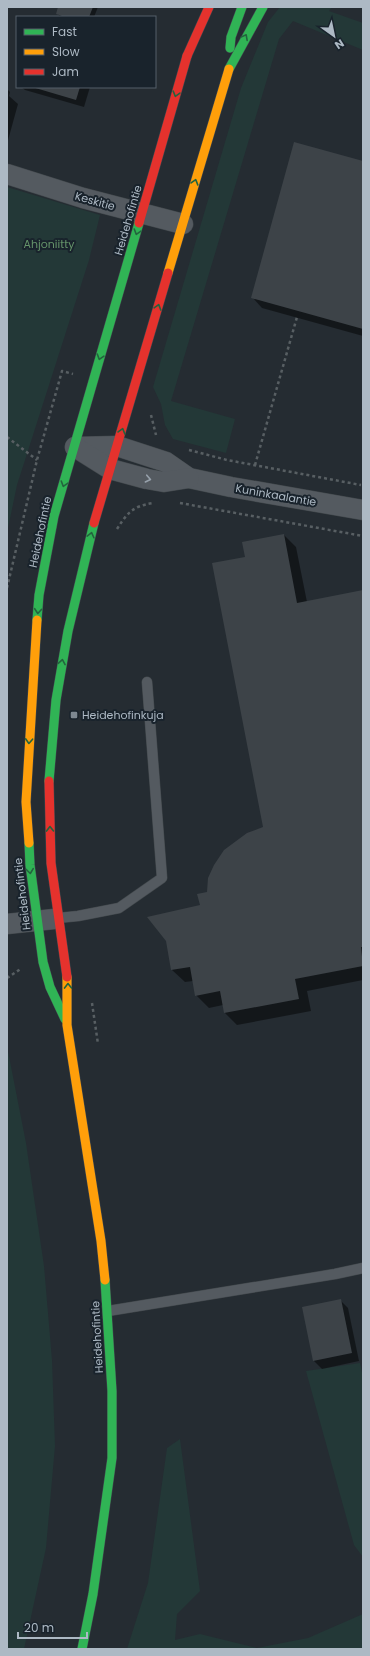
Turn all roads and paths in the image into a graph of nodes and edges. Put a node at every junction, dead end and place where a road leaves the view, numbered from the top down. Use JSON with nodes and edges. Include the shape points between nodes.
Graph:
{"nodes":[{"id":1,"x":209,"y":7,"type":"edge"},
{"id":2,"x":242,"y":7,"type":"edge"},
{"id":3,"x":263,"y":7,"type":"edge"},
{"id":4,"x":190,"y":28,"type":"dead end"},
{"id":5,"x":187,"y":56,"type":"junction"},
{"id":6,"x":229,"y":69,"type":"junction"},
{"id":7,"x":7,"y":174,"type":"edge"},
{"id":8,"x":142,"y":214,"type":"junction"},
{"id":9,"x":183,"y":224,"type":"junction"},
{"id":10,"x":297,"y":318,"type":"dead end"},
{"id":11,"x":62,"y":371,"type":"dead end"},
{"id":12,"x":150,"y":412,"type":"dead end"},
{"id":13,"x":7,"y":437,"type":"edge"},
{"id":14,"x":158,"y":442,"type":"dead end"},
{"id":15,"x":117,"y":446,"type":"junction"},
{"id":16,"x":75,"y":447,"type":"junction"},
{"id":17,"x":189,"y":450,"type":"dead end"},
{"id":18,"x":37,"y":460,"type":"junction"},
{"id":19,"x":255,"y":465,"type":"junction"},
{"id":20,"x":110,"y":469,"type":"junction"},
{"id":21,"x":189,"y":478,"type":"junction"},
{"id":22,"x":363,"y":486,"type":"edge"},
{"id":23,"x":158,"y":503,"type":"dead end"},
{"id":24,"x":177,"y":503,"type":"dead end"},
{"id":25,"x":363,"y":510,"type":"edge"},
{"id":26,"x":114,"y":534,"type":"dead end"},
{"id":27,"x":363,"y":536,"type":"edge"},
{"id":28,"x":7,"y":588,"type":"edge"},
{"id":29,"x":147,"y":682,"type":"dead end"},
{"id":30,"x":58,"y":918,"type":"junction"},
{"id":31,"x":37,"y":921,"type":"junction"},
{"id":32,"x":7,"y":924,"type":"edge"},
{"id":33,"x":24,"y":968,"type":"dead end"},
{"id":34,"x":7,"y":978,"type":"edge"},
{"id":35,"x":67,"y":1025,"type":"junction"},
{"id":36,"x":363,"y":1268,"type":"edge"},
{"id":37,"x":108,"y":1311,"type":"junction"},
{"id":38,"x":82,"y":1649,"type":"edge"}],
"edges":[{"from":1,"to":5,"type":"main road"},
{"from":2,"to":6,"type":"main road","via":[[231,37]]},
{"from":6,"to":3,"type":"main road","one_way":true},
{"from":4,"to":5,"type":"main road"},
{"from":5,"to":8,"type":"main road","name":"Heidehofintie","one_way":true},
{"from":9,"to":6,"type":"main road","name":"Heidehofintie","one_way":true},
{"from":7,"to":8,"type":"street","name":"Keskitie"},
{"from":8,"to":9,"type":"street","name":"Keskitie"},
{"from":8,"to":16,"type":"main road","name":"Heidehofintie","one_way":true},
{"from":15,"to":9,"type":"main road","name":"Heidehofintie","one_way":true},
{"from":10,"to":19,"type":"path"},
{"from":11,"to":18,"type":"path"},
{"from":12,"to":14,"type":"path"},
{"from":13,"to":18,"type":"path"},
{"from":15,"to":16,"type":"street","name":"Kuninkaalantie"},
{"from":15,"to":20,"type":"main road","name":"Heidehofintie"},
{"from":15,"to":21,"type":"street","name":"Kuninkaalantie","via":[[166,462]]},
{"from":16,"to":20,"type":"street","name":"Kuninkaalantie"},
{"from":16,"to":31,"type":"main road","name":"Heidehofintie","one_way":true,"via":[[54,516],[39,594],[34,648],[26,802]]},
{"from":17,"to":19,"type":"path"},
{"from":18,"to":28,"type":"path"},
{"from":19,"to":22,"type":"path"},
{"from":20,"to":21,"type":"street","name":"Kuninkaalantie","one_way":true,"via":[[164,482]]},
{"from":30,"to":20,"type":"main road","name":"Heidehofintie","one_way":true,"via":[[51,863],[49,780],[56,700],[68,631],[92,528]]},
{"from":21,"to":25,"type":"street","name":"Kuninkaalantie"},
{"from":23,"to":26,"type":"path","via":[[140,505],[129,512]]},
{"from":24,"to":27,"type":"path"},
{"from":29,"to":30,"type":"lane","via":[[162,878],[119,908]]},
{"from":30,"to":31,"type":"street"},
{"from":35,"to":30,"type":"main road","name":"Heidehofintie","one_way":true,"via":[[66,958]]},
{"from":31,"to":32,"type":"street"},
{"from":31,"to":35,"type":"main road","name":"Heidehofintie","via":[[43,962],[50,987]]},
{"from":33,"to":34,"type":"path"},
{"from":35,"to":37,"type":"main road","name":"Heidehofintie","via":[[102,1242]]},
{"from":36,"to":37,"type":"lane"},
{"from":37,"to":38,"type":"main road","name":"Heidehofintie","via":[[112,1458],[93,1594]]}]}
